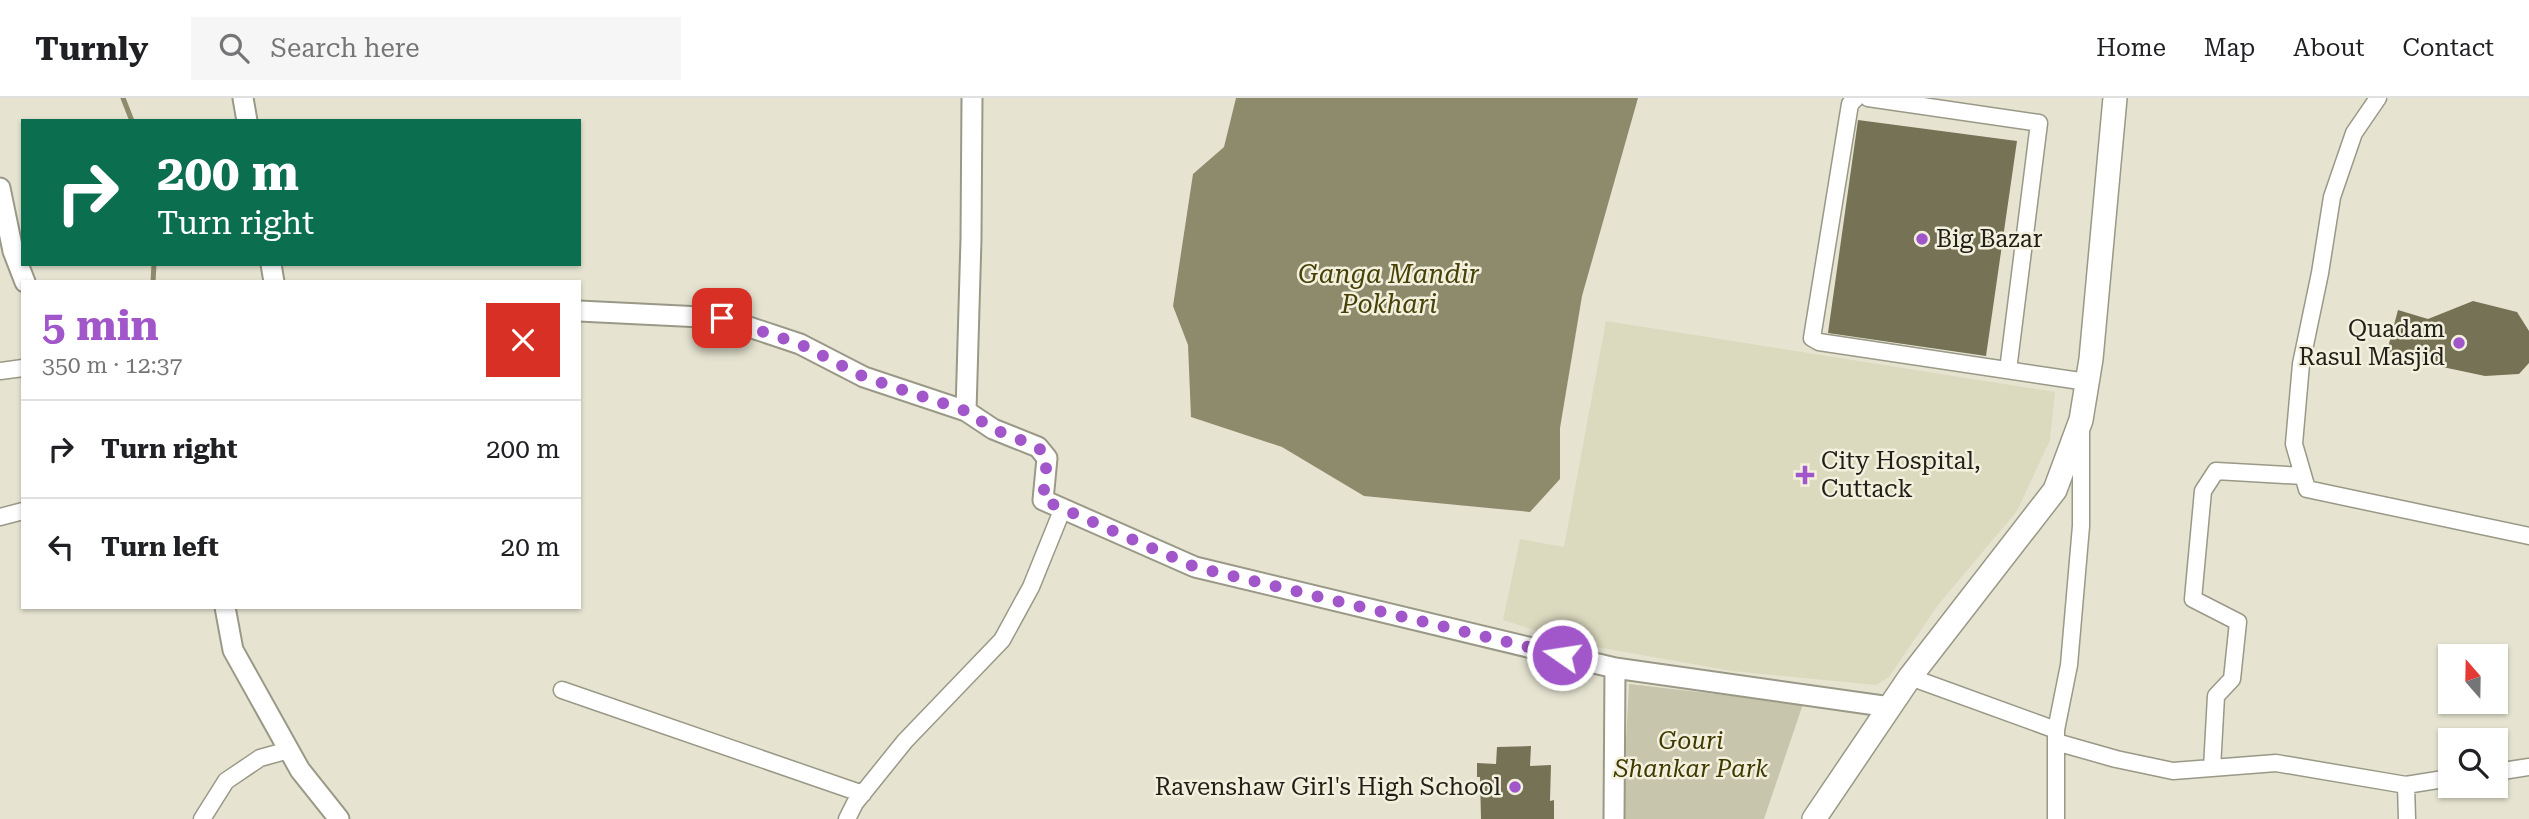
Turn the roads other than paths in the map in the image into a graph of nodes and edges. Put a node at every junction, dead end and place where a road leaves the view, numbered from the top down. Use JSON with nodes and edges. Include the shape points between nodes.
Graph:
{"nodes":[{"id":1,"x":243,"y":98,"type":"edge"},
{"id":2,"x":972,"y":98,"type":"edge"},
{"id":3,"x":1856,"y":98,"type":"edge"},
{"id":4,"x":1868,"y":98,"type":"edge"},
{"id":5,"x":2116,"y":98,"type":"edge"},
{"id":6,"x":2378,"y":98,"type":"edge"},
{"id":7,"x":247,"y":119,"type":"edge"},
{"id":8,"x":0,"y":188,"type":"edge"},
{"id":9,"x":24,"y":280,"type":"edge"},
{"id":10,"x":581,"y":312,"type":"edge"},
{"id":11,"x":21,"y":369,"type":"edge"},
{"id":12,"x":2008,"y":370,"type":"junction"},
{"id":13,"x":0,"y":371,"type":"edge"},
{"id":14,"x":2087,"y":382,"type":"junction"},
{"id":15,"x":966,"y":411,"type":"junction"},
{"id":16,"x":2081,"y":420,"type":"junction"},
{"id":17,"x":2303,"y":476,"type":"junction"},
{"id":18,"x":1063,"y":508,"type":"junction"},
{"id":19,"x":21,"y":512,"type":"edge"},
{"id":20,"x":0,"y":517,"type":"edge"},
{"id":21,"x":2529,"y":536,"type":"edge"},
{"id":22,"x":225,"y":609,"type":"edge"},
{"id":23,"x":1615,"y":668,"type":"junction"},
{"id":24,"x":1910,"y":677,"type":"junction"},
{"id":25,"x":562,"y":690,"type":"dead end"},
{"id":26,"x":1889,"y":708,"type":"junction"},
{"id":27,"x":2056,"y":736,"type":"junction"},
{"id":28,"x":289,"y":750,"type":"junction"},
{"id":29,"x":2529,"y":767,"type":"edge"},
{"id":30,"x":2212,"y":768,"type":"junction"},
{"id":31,"x":2508,"y":770,"type":"edge"},
{"id":32,"x":2438,"y":780,"type":"edge"},
{"id":33,"x":2406,"y":785,"type":"junction"},
{"id":34,"x":863,"y":794,"type":"junction"},
{"id":35,"x":202,"y":819,"type":"edge"},
{"id":36,"x":339,"y":819,"type":"edge"},
{"id":37,"x":847,"y":819,"type":"edge"},
{"id":38,"x":1614,"y":819,"type":"edge"},
{"id":39,"x":1814,"y":819,"type":"edge"},
{"id":40,"x":2056,"y":819,"type":"edge"},
{"id":41,"x":2407,"y":819,"type":"edge"}],
"edges":[{"from":1,"to":7,"type":"street"},
{"from":2,"to":15,"type":"street"},
{"from":3,"to":12,"type":"street","via":[[1850,104],[1812,338]]},
{"from":4,"to":12,"type":"street","via":[[2039,123]]},
{"from":5,"to":14,"type":"main road"},
{"from":6,"to":17,"type":"street","via":[[2354,133],[2332,197],[2301,364],[2294,444]]},
{"from":8,"to":9,"type":"street"},
{"from":10,"to":15,"type":"street","via":[[722,318],[800,344],[864,377]]},
{"from":11,"to":13,"type":"street"},
{"from":12,"to":14,"type":"street"},
{"from":14,"to":16,"type":"main road"},
{"from":15,"to":18,"type":"street","via":[[993,429],[1038,447],[1047,458],[1043,500]]},
{"from":16,"to":24,"type":"main road","via":[[2055,490]]},
{"from":16,"to":27,"type":"street","via":[[2081,526],[2069,665]]},
{"from":17,"to":21,"type":"street","via":[[2307,489]]},
{"from":17,"to":30,"type":"street","via":[[2216,471],[2203,491],[2193,599],[2238,622],[2232,678],[2216,696]]},
{"from":18,"to":23,"type":"street","via":[[1195,567]]},
{"from":18,"to":34,"type":"street","via":[[1031,587],[1002,640],[905,741]]},
{"from":19,"to":20,"type":"street"},
{"from":22,"to":28,"type":"street","via":[[233,650]]},
{"from":23,"to":26,"type":"street"},
{"from":23,"to":38,"type":"street"},
{"from":24,"to":26,"type":"main road"},
{"from":24,"to":27,"type":"street"},
{"from":25,"to":34,"type":"street"},
{"from":26,"to":39,"type":"main road"},
{"from":27,"to":30,"type":"street","via":[[2116,760],[2173,771]]},
{"from":27,"to":40,"type":"street"},
{"from":28,"to":35,"type":"street","via":[[260,758],[226,781]]},
{"from":28,"to":36,"type":"street"},
{"from":29,"to":31,"type":"street"},
{"from":30,"to":33,"type":"street","via":[[2276,763]]},
{"from":32,"to":33,"type":"street"},
{"from":33,"to":41,"type":"street"},
{"from":34,"to":37,"type":"street"}]}
